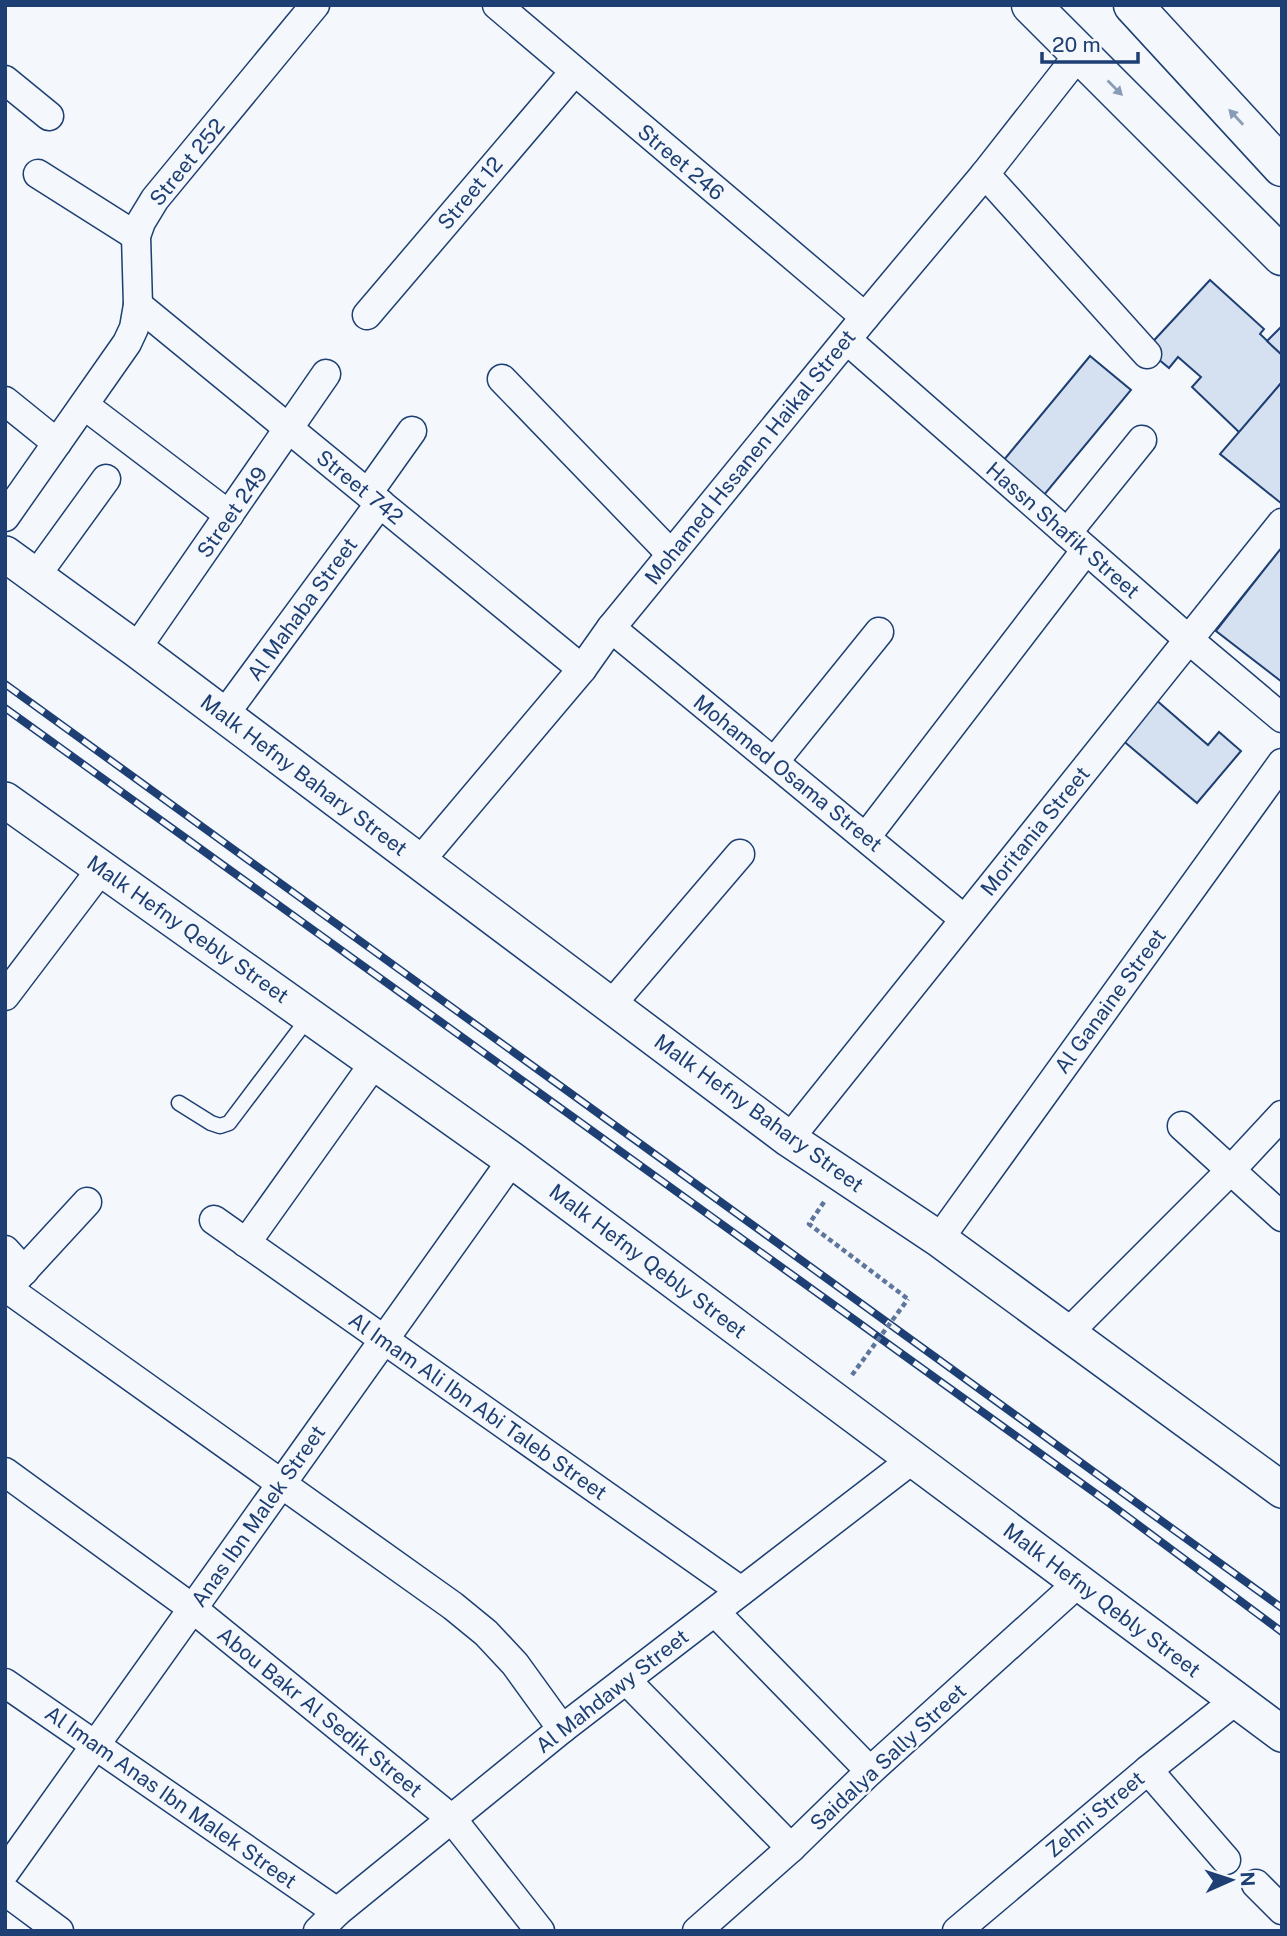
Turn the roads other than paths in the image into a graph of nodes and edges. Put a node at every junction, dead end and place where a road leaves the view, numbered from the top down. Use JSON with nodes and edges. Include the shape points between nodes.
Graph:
{"nodes":[{"id":1,"x":315,"y":5,"type":"edge"},
{"id":2,"x":497,"y":5,"type":"edge"},
{"id":3,"x":1031,"y":5,"type":"edge"},
{"id":4,"x":1133,"y":5,"type":"edge"},
{"id":5,"x":1080,"y":53,"type":"junction"},
{"id":6,"x":574,"y":72,"type":"junction"},
{"id":7,"x":5,"y":80,"type":"edge"},
{"id":8,"x":49,"y":116,"type":"dead end"},
{"id":9,"x":1282,"y":167,"type":"edge"},
{"id":10,"x":38,"y":174,"type":"dead end"},
{"id":11,"x":985,"y":174,"type":"junction"},
{"id":12,"x":136,"y":236,"type":"junction"},
{"id":13,"x":1282,"y":256,"type":"edge"},
{"id":14,"x":138,"y":305,"type":"junction"},
{"id":15,"x":367,"y":315,"type":"dead end"},
{"id":16,"x":865,"y":317,"type":"junction"},
{"id":17,"x":847,"y":340,"type":"junction"},
{"id":18,"x":1147,"y":354,"type":"dead end"},
{"id":19,"x":326,"y":374,"type":"dead end"},
{"id":20,"x":502,"y":379,"type":"dead end"},
{"id":21,"x":5,"y":401,"type":"edge"},
{"id":22,"x":84,"y":405,"type":"junction"},
{"id":23,"x":288,"y":430,"type":"junction"},
{"id":24,"x":412,"y":431,"type":"dead end"},
{"id":25,"x":1142,"y":440,"type":"dead end"},
{"id":26,"x":57,"y":443,"type":"junction"},
{"id":27,"x":106,"y":479,"type":"dead end"},
{"id":28,"x":374,"y":498,"type":"junction"},
{"id":29,"x":229,"y":515,"type":"junction"},
{"id":30,"x":5,"y":517,"type":"edge"},
{"id":31,"x":1282,"y":523,"type":"edge"},
{"id":32,"x":1077,"y":541,"type":"junction"},
{"id":33,"x":5,"y":554,"type":"edge"},
{"id":34,"x":671,"y":554,"type":"junction"},
{"id":35,"x":35,"y":577,"type":"junction"},
{"id":36,"x":611,"y":628,"type":"junction"},
{"id":37,"x":879,"y":632,"type":"dead end"},
{"id":38,"x":1188,"y":639,"type":"junction"},
{"id":39,"x":136,"y":649,"type":"junction"},
{"id":40,"x":582,"y":669,"type":"junction"},
{"id":41,"x":224,"y":715,"type":"junction"},
{"id":42,"x":1282,"y":718,"type":"edge"},
{"id":43,"x":774,"y":762,"type":"junction"},
{"id":44,"x":1282,"y":763,"type":"edge"},
{"id":45,"x":5,"y":800,"type":"edge"},
{"id":46,"x":866,"y":837,"type":"junction"},
{"id":47,"x":740,"y":854,"type":"dead end"},
{"id":48,"x":420,"y":861,"type":"junction"},
{"id":49,"x":102,"y":868,"type":"junction"},
{"id":50,"x":964,"y":919,"type":"junction"},
{"id":51,"x":5,"y":996,"type":"edge"},
{"id":52,"x":611,"y":1005,"type":"junction"},
{"id":53,"x":310,"y":1016,"type":"junction"},
{"id":54,"x":374,"y":1062,"type":"junction"},
{"id":55,"x":179,"y":1103,"type":"dead end"},
{"id":56,"x":1282,"y":1115,"type":"edge"},
{"id":57,"x":1182,"y":1126,"type":"dead end"},
{"id":58,"x":789,"y":1139,"type":"junction"},
{"id":59,"x":512,"y":1160,"type":"junction"},
{"id":60,"x":1230,"y":1171,"type":"junction"},
{"id":61,"x":87,"y":1202,"type":"dead end"},
{"id":62,"x":1282,"y":1217,"type":"edge"},
{"id":63,"x":214,"y":1220,"type":"dead end"},
{"id":64,"x":939,"y":1239,"type":"junction"},
{"id":65,"x":246,"y":1243,"type":"junction"},
{"id":66,"x":5,"y":1250,"type":"edge"},
{"id":67,"x":12,"y":1284,"type":"edge"},
{"id":68,"x":1068,"y":1333,"type":"junction"},
{"id":69,"x":384,"y":1339,"type":"junction"},
{"id":70,"x":913,"y":1459,"type":"junction"},
{"id":71,"x":5,"y":1472,"type":"edge"},
{"id":72,"x":281,"y":1483,"type":"junction"},
{"id":73,"x":1282,"y":1490,"type":"edge"},
{"id":74,"x":1078,"y":1583,"type":"junction"},
{"id":75,"x":741,"y":1591,"type":"junction"},
{"id":76,"x":192,"y":1608,"type":"junction"},
{"id":77,"x":715,"y":1612,"type":"junction"},
{"id":78,"x":626,"y":1680,"type":"junction"},
{"id":79,"x":5,"y":1683,"type":"edge"},
{"id":80,"x":1236,"y":1700,"type":"junction"},
{"id":81,"x":562,"y":1729,"type":"junction"},
{"id":82,"x":1282,"y":1734,"type":"edge"},
{"id":83,"x":95,"y":1745,"type":"junction"},
{"id":84,"x":1148,"y":1770,"type":"junction"},
{"id":85,"x":870,"y":1771,"type":"junction"},
{"id":86,"x":452,"y":1819,"type":"junction"},
{"id":87,"x":791,"y":1848,"type":"junction"},
{"id":88,"x":1226,"y":1860,"type":"dead end"},
{"id":89,"x":5,"y":1872,"type":"edge"},
{"id":90,"x":1256,"y":1884,"type":"dead end"},
{"id":91,"x":5,"y":1891,"type":"edge"},
{"id":92,"x":1282,"y":1910,"type":"edge"},
{"id":93,"x":327,"y":1921,"type":"edge"},
{"id":94,"x":59,"y":1931,"type":"edge"},
{"id":95,"x":540,"y":1931,"type":"edge"},
{"id":96,"x":697,"y":1931,"type":"edge"},
{"id":97,"x":957,"y":1931,"type":"edge"}],
"edges":[{"from":1,"to":12,"type":"street","name":"Street 252","via":[[155,199]]},
{"from":2,"to":6,"type":"street","name":"Street 246"},
{"from":3,"to":5,"type":"main road"},
{"from":9,"to":4,"type":"main road","one_way":true},
{"from":5,"to":11,"type":"street","name":"Mohamed Hssanen Haikal Street"},
{"from":5,"to":13,"type":"main road","one_way":true},
{"from":6,"to":15,"type":"street","name":"Street 12"},
{"from":6,"to":16,"type":"street","name":"Street 246"},
{"from":7,"to":8,"type":"street"},
{"from":10,"to":12,"type":"street"},
{"from":11,"to":16,"type":"street","name":"Mohamed Hssanen Haikal Street"},
{"from":11,"to":18,"type":"street"},
{"from":12,"to":14,"type":"street","name":"Street 252"},
{"from":14,"to":22,"type":"street","name":"Street 252","via":[[127,343]]},
{"from":14,"to":23,"type":"street","name":"Street 742"},
{"from":16,"to":17,"type":"street","name":"Mohamed Hssanen Haikal Street"},
{"from":17,"to":32,"type":"street","name":"Hassn Shafik Street"},
{"from":17,"to":34,"type":"street","name":"Mohamed Hssanen Haikal Street"},
{"from":19,"to":23,"type":"street","name":"Street 249"},
{"from":20,"to":34,"type":"street"},
{"from":21,"to":26,"type":"street"},
{"from":22,"to":26,"type":"street","name":"Street 252"},
{"from":22,"to":29,"type":"street"},
{"from":23,"to":28,"type":"street","name":"Street 742"},
{"from":23,"to":29,"type":"street","name":"Street 249"},
{"from":24,"to":28,"type":"street","name":"Al Mahaba Street"},
{"from":25,"to":32,"type":"street"},
{"from":26,"to":30,"type":"street","name":"Street 252"},
{"from":27,"to":35,"type":"street"},
{"from":28,"to":40,"type":"street","name":"Street 742"},
{"from":28,"to":41,"type":"street","name":"Al Mahaba Street"},
{"from":29,"to":39,"type":"street","name":"Street 249"},
{"from":31,"to":38,"type":"street","name":"Moritania Street"},
{"from":32,"to":38,"type":"street","name":"Hassn Shafik Street"},
{"from":32,"to":46,"type":"street"},
{"from":33,"to":35,"type":"street","name":"Malk Hefny Bahary Street"},
{"from":34,"to":36,"type":"street","name":"Mohamed Hssanen Haikal Street"},
{"from":35,"to":39,"type":"street","name":"Malk Hefny Bahary Street"},
{"from":36,"to":40,"type":"street","name":"Mohamed Hssanen Haikal Street"},
{"from":36,"to":43,"type":"street","name":"Mohamed Osama Street"},
{"from":37,"to":43,"type":"street"},
{"from":38,"to":42,"type":"street","name":"Hassn Shafik Street"},
{"from":38,"to":50,"type":"street","name":"Moritania Street"},
{"from":39,"to":41,"type":"street","name":"Malk Hefny Bahary Street"},
{"from":40,"to":48,"type":"street","name":"Mohamed Hssanen Haikal Street"},
{"from":41,"to":48,"type":"street","name":"Malk Hefny Bahary Street"},
{"from":43,"to":46,"type":"street","name":"Mohamed Osama Street"},
{"from":44,"to":64,"type":"street","name":"Al Ganaine Street"},
{"from":45,"to":49,"type":"street","name":"Malk Hefny Qebly Street"},
{"from":46,"to":50,"type":"street","name":"Mohamed Osama Street"},
{"from":47,"to":52,"type":"street"},
{"from":48,"to":52,"type":"street","name":"Malk Hefny Bahary Street"},
{"from":49,"to":51,"type":"street"},
{"from":49,"to":53,"type":"street","name":"Malk Hefny Qebly Street"},
{"from":50,"to":58,"type":"street","name":"Moritania Street"},
{"from":52,"to":58,"type":"street","name":"Malk Hefny Bahary Street"},
{"from":53,"to":54,"type":"street","name":"Malk Hefny Qebly Street"},
{"from":53,"to":55,"type":"lane","via":[[229,1123],[211,1123]]},
{"from":54,"to":59,"type":"street","name":"Malk Hefny Qebly Street"},
{"from":54,"to":65,"type":"street"},
{"from":56,"to":60,"type":"street"},
{"from":57,"to":60,"type":"street"},
{"from":58,"to":64,"type":"street","name":"Malk Hefny Bahary Street"},
{"from":59,"to":69,"type":"street","name":"Anas Ibn Malek Street"},
{"from":59,"to":70,"type":"street","name":"Malk Hefny Qebly Street"},
{"from":60,"to":62,"type":"street"},
{"from":60,"to":68,"type":"street"},
{"from":61,"to":67,"type":"street"},
{"from":63,"to":65,"type":"street","name":"Al Imam Ali Ibn Abi Taleb Street"},
{"from":64,"to":68,"type":"street","name":"Malk Hefny Bahary Street"},
{"from":65,"to":69,"type":"street","name":"Al Imam Ali Ibn Abi Taleb Street"},
{"from":66,"to":67,"type":"street"},
{"from":67,"to":72,"type":"street"},
{"from":68,"to":73,"type":"street","name":"Malk Hefny Bahary Street"},
{"from":69,"to":72,"type":"street","name":"Anas Ibn Malek Street"},
{"from":69,"to":75,"type":"street","name":"Al Imam Ali Ibn Abi Taleb Street"},
{"from":70,"to":74,"type":"street","name":"Malk Hefny Qebly Street"},
{"from":70,"to":75,"type":"street","name":"Al Mahdawy Street"},
{"from":71,"to":76,"type":"street","name":"Abou Bakr Al Sedik Street"},
{"from":72,"to":76,"type":"street","name":"Anas Ibn Malek Street"},
{"from":72,"to":81,"type":"street","via":[[486,1633]]},
{"from":74,"to":80,"type":"street","name":"Malk Hefny Qebly Street"},
{"from":74,"to":85,"type":"street","name":"Saidalya Sally Street"},
{"from":75,"to":77,"type":"street","name":"Al Mahdawy Street"},
{"from":76,"to":83,"type":"street","name":"Anas Ibn Malek Street"},
{"from":76,"to":86,"type":"street","name":"Abou Bakr Al Sedik Street"},
{"from":77,"to":78,"type":"street","name":"Al Mahdawy Street"},
{"from":77,"to":85,"type":"street"},
{"from":78,"to":81,"type":"street","name":"Al Mahdawy Street"},
{"from":78,"to":87,"type":"street"},
{"from":79,"to":83,"type":"street","name":"Al Imam Anas Ibn Malek Street"},
{"from":80,"to":82,"type":"street","name":"Malk Hefny Qebly Street"},
{"from":80,"to":84,"type":"street","name":"Zehni Street"},
{"from":81,"to":86,"type":"street","name":"Al Mahdawy Street"},
{"from":83,"to":89,"type":"street","name":"Anas Ibn Malek Street"},
{"from":83,"to":93,"type":"street","name":"Al Imam Anas Ibn Malek Street"},
{"from":84,"to":88,"type":"street"},
{"from":84,"to":97,"type":"street","name":"Zehni Street"},
{"from":85,"to":87,"type":"street","name":"Saidalya Sally Street"},
{"from":86,"to":93,"type":"street","name":"Al Mahdawy Street"},
{"from":86,"to":95,"type":"street","name":"Abou Bakr Al Sedik Street"},
{"from":87,"to":96,"type":"street","name":"Saidalya Sally Street"},
{"from":90,"to":92,"type":"street"},
{"from":91,"to":94,"type":"street"}]}
